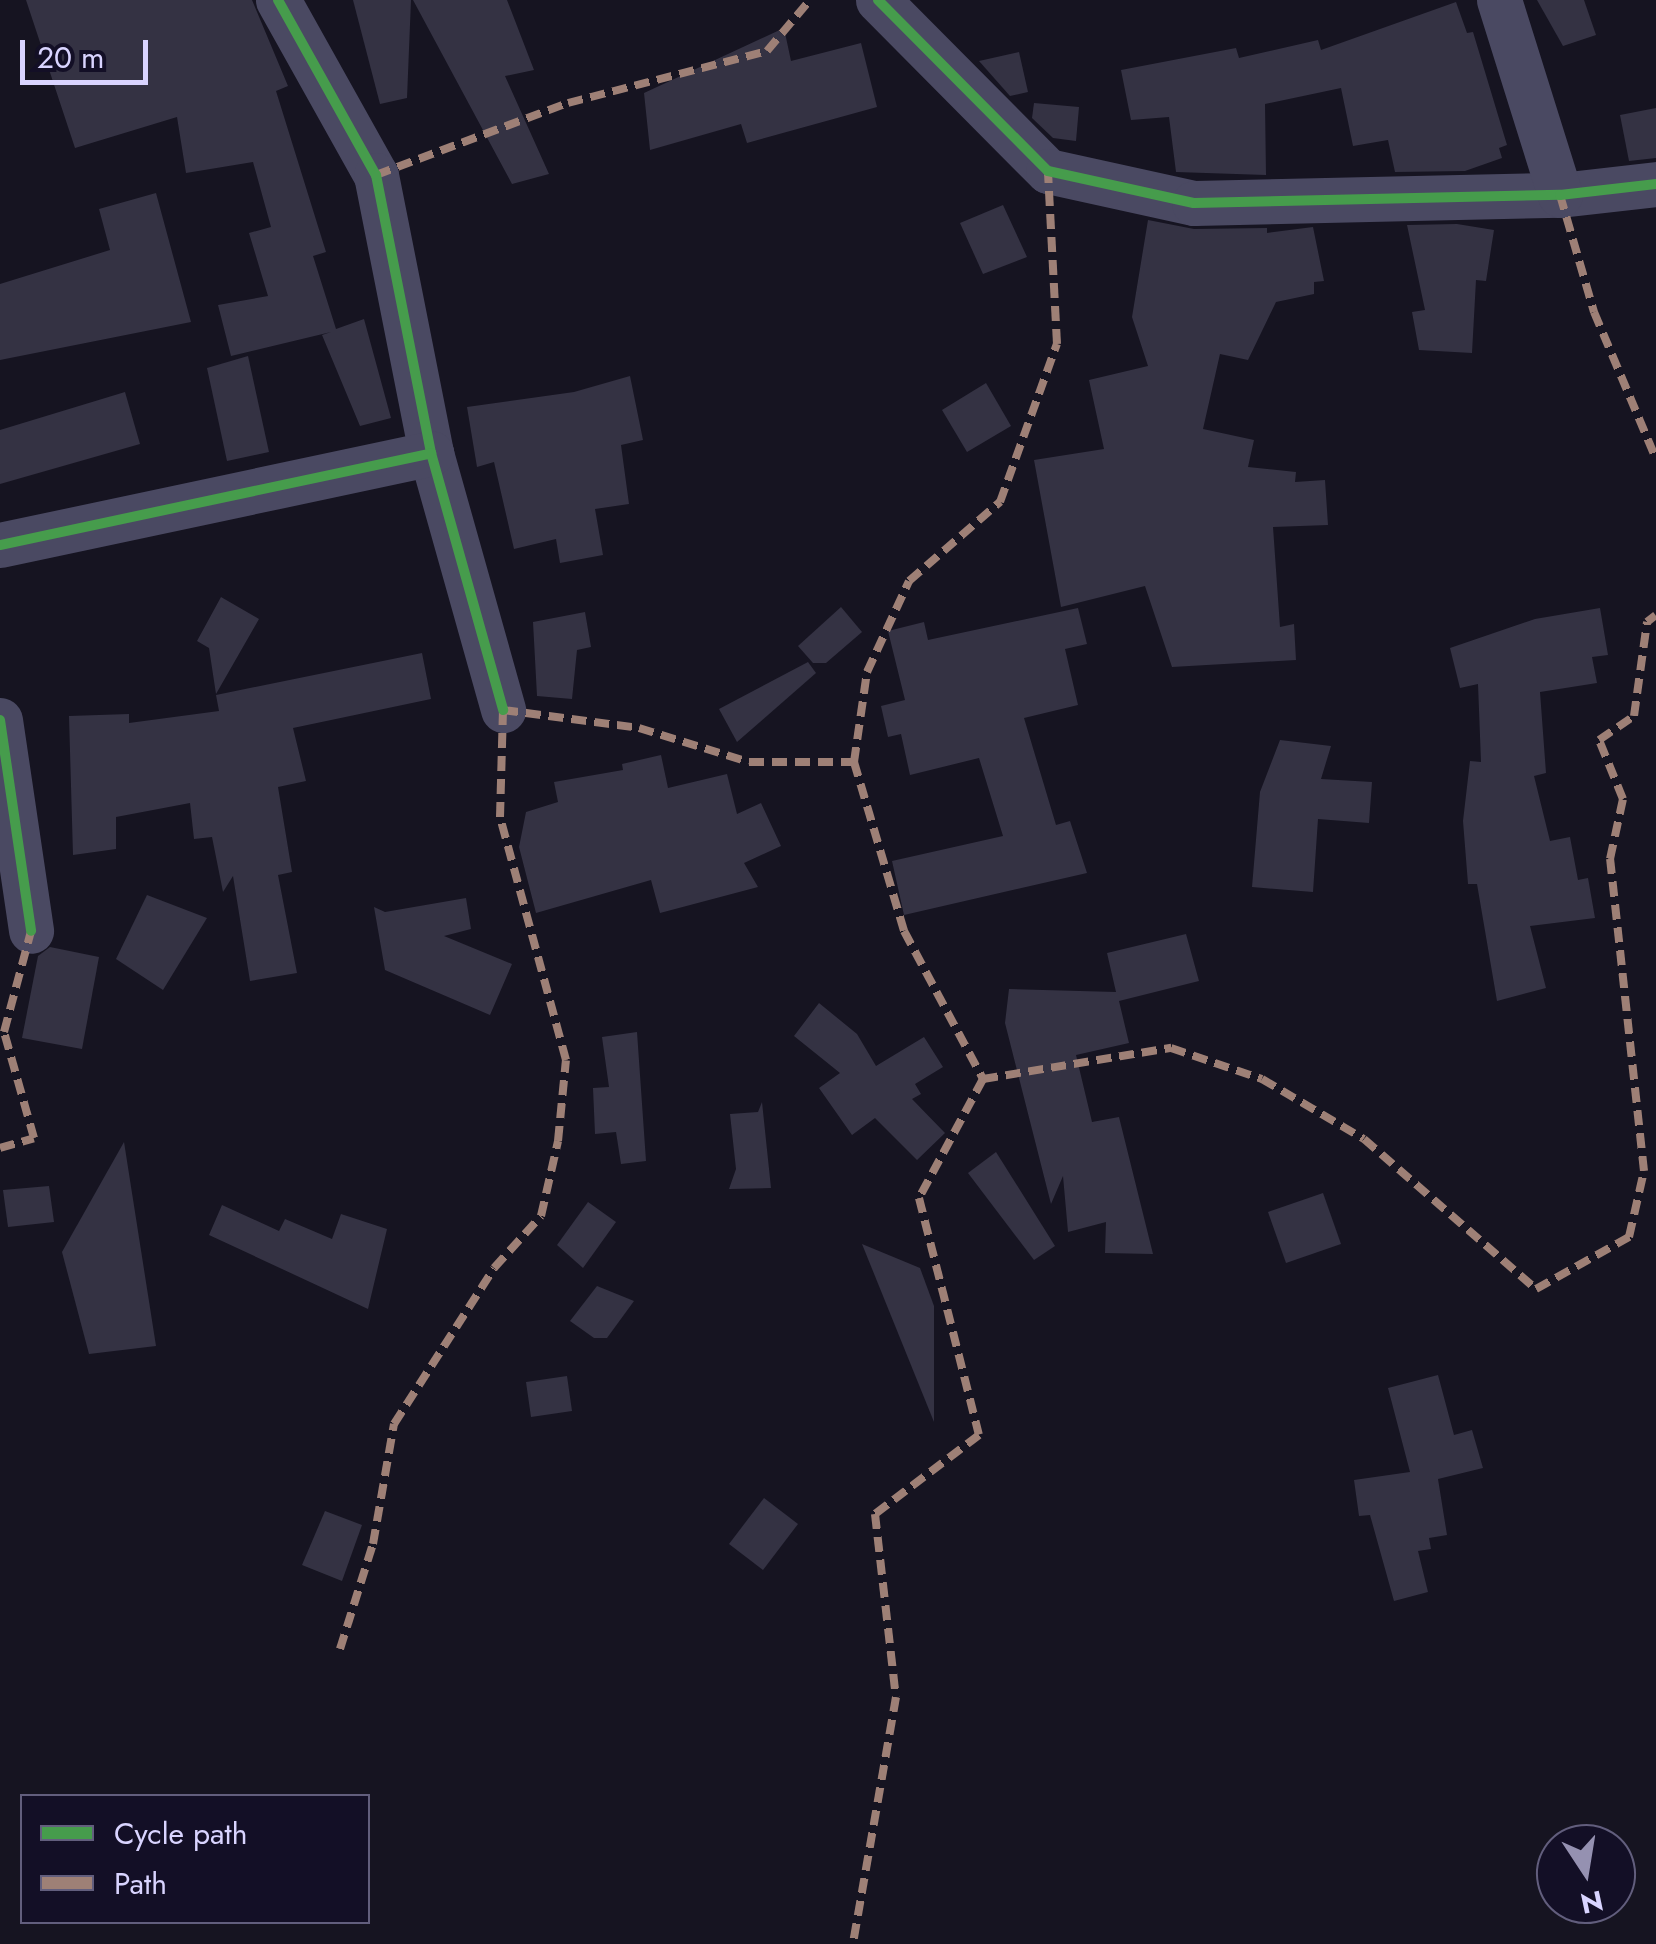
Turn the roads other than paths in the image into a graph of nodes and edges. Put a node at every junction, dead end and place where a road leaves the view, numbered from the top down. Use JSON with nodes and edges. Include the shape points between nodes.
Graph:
{"nodes":[{"id":1,"x":278,"y":0,"type":"edge"},
{"id":2,"x":878,"y":0,"type":"edge"},
{"id":3,"x":1499,"y":0,"type":"edge"},
{"id":4,"x":1656,"y":184,"type":"edge"},
{"id":5,"x":1560,"y":196,"type":"junction"},
{"id":6,"x":430,"y":453,"type":"junction"},
{"id":7,"x":0,"y":545,"type":"edge"},
{"id":8,"x":503,"y":710,"type":"dead end"},
{"id":9,"x":0,"y":720,"type":"edge"},
{"id":10,"x":31,"y":930,"type":"dead end"}],
"edges":[{"from":1,"to":6,"type":"street","via":[[376,175]]},
{"from":2,"to":5,"type":"street","via":[[1048,170],[1194,204]]},
{"from":3,"to":5,"type":"street"},
{"from":4,"to":5,"type":"street"},
{"from":6,"to":7,"type":"street"},
{"from":6,"to":8,"type":"street"},
{"from":9,"to":10,"type":"street"}]}
